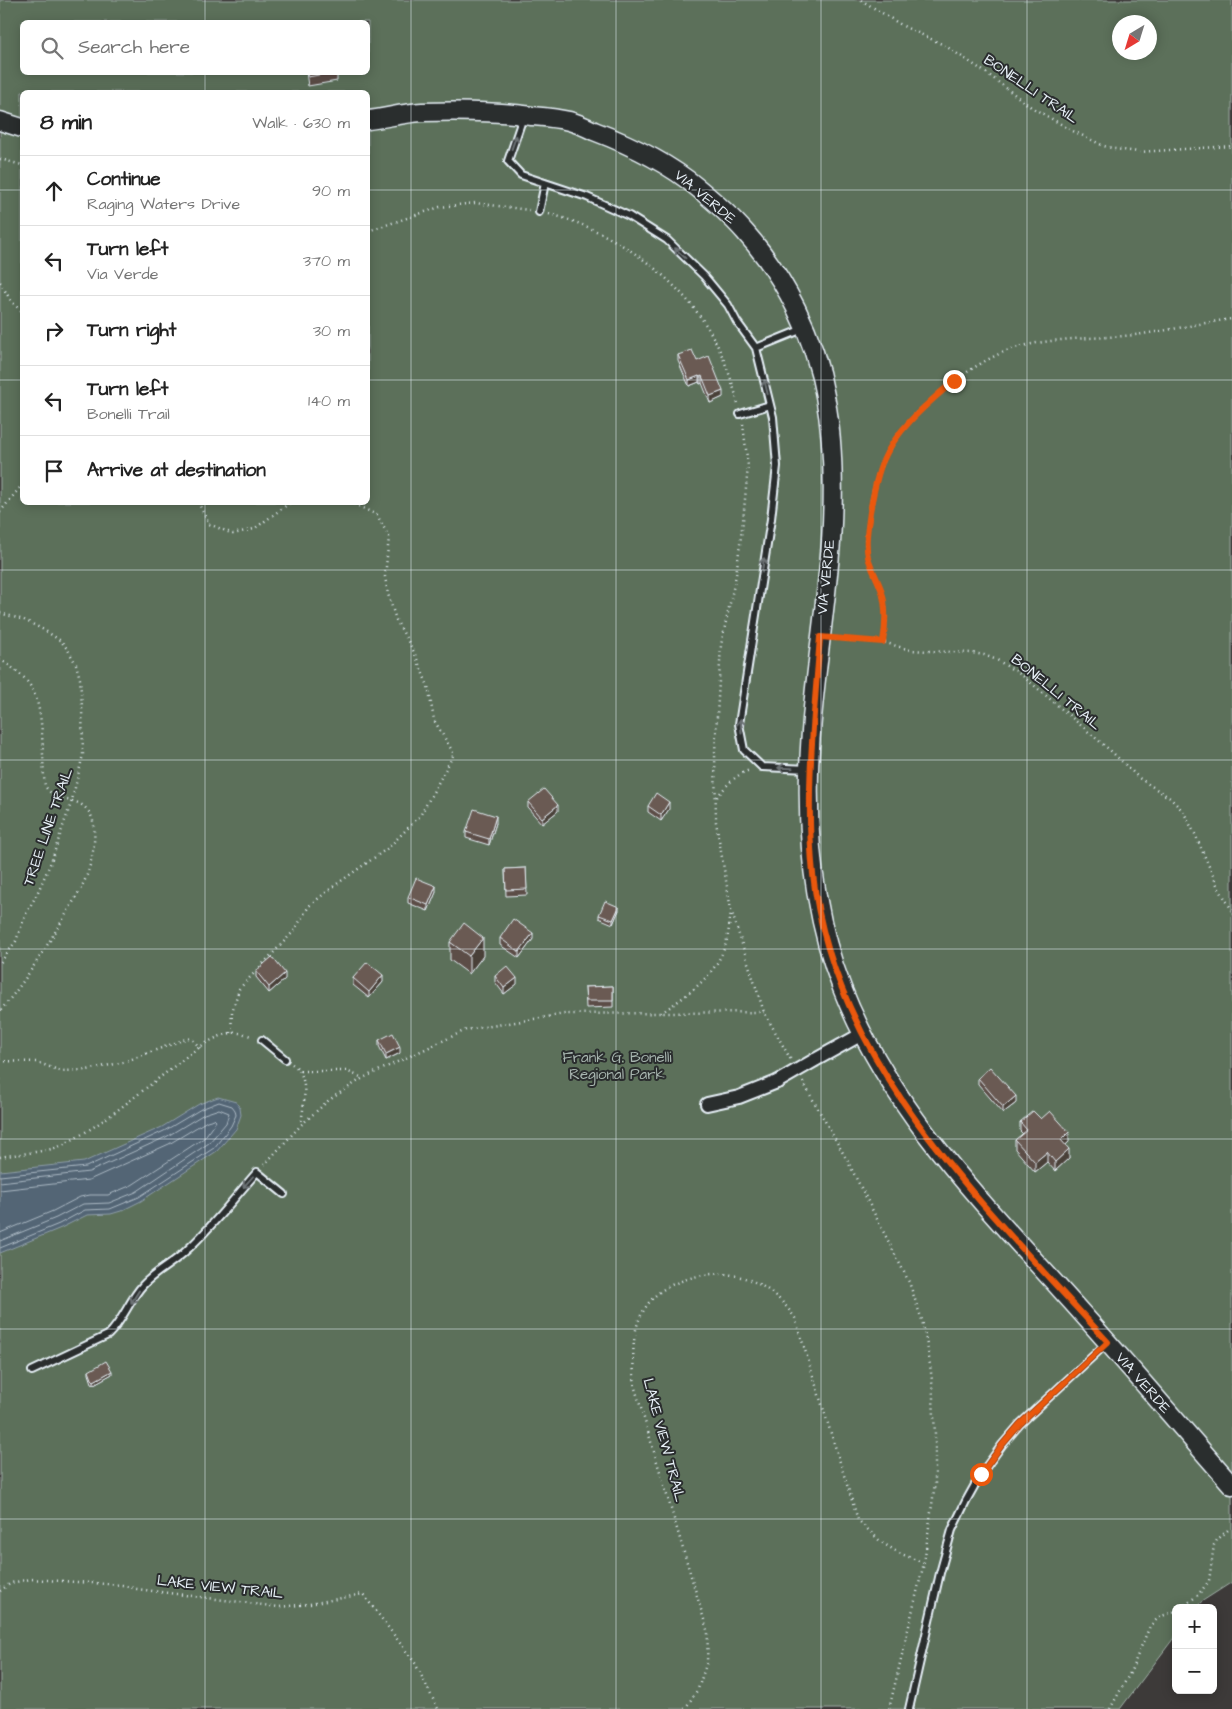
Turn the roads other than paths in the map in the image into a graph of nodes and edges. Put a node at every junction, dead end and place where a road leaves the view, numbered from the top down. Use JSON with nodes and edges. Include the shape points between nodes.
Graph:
{"nodes":[{"id":1,"x":524,"y":115,"type":"junction"},
{"id":2,"x":370,"y":120,"type":"edge"},
{"id":3,"x":0,"y":124,"type":"edge"},
{"id":4,"x":20,"y":128,"type":"edge"},
{"id":5,"x":545,"y":183,"type":"junction"},
{"id":6,"x":539,"y":212,"type":"road end"},
{"id":7,"x":805,"y":329,"type":"junction"},
{"id":8,"x":756,"y":348,"type":"junction"},
{"id":9,"x":770,"y":405,"type":"junction"},
{"id":10,"x":740,"y":414,"type":"road end"},
{"id":11,"x":809,"y":769,"type":"junction"},
{"id":12,"x":862,"y":1034,"type":"junction"},
{"id":13,"x":262,"y":1040,"type":"road end"},
{"id":14,"x":285,"y":1058,"type":"road end"},
{"id":15,"x":707,"y":1104,"type":"dead end"},
{"id":16,"x":284,"y":1194,"type":"dead end"},
{"id":17,"x":1108,"y":1342,"type":"junction"},
{"id":18,"x":32,"y":1371,"type":"dead end"},
{"id":19,"x":1232,"y":1485,"type":"edge"},
{"id":20,"x":909,"y":1709,"type":"edge"}],
"edges":[{"from":1,"to":2,"type":"main road","name":"VIA VERDE","via":[[418,112]]},
{"from":5,"to":1,"type":"lane","one_way":true,"via":[[521,175],[508,161]]},
{"from":1,"to":7,"type":"main road","name":"VIA VERDE","via":[[568,121],[622,142],[687,179],[747,234],[774,270]]},
{"from":3,"to":4,"type":"main road"},
{"from":5,"to":6,"type":"lane"},
{"from":8,"to":5,"type":"lane","one_way":true,"via":[[728,305],[667,240],[629,216]]},
{"from":7,"to":8,"type":"lane"},
{"from":7,"to":11,"type":"main road","name":"VIA VERDE","via":[[825,393],[830,436],[831,542]]},
{"from":9,"to":8,"type":"lane","one_way":true},
{"from":9,"to":10,"type":"lane"},
{"from":11,"to":9,"type":"lane","one_way":true,"via":[[762,767],[744,750],[740,724],[777,466]]},
{"from":11,"to":12,"type":"main road","name":"VIA VERDE","via":[[813,875],[824,936]]},
{"from":12,"to":15,"type":"street","bridge":true,"via":[[777,1082],[739,1097]]},
{"from":12,"to":17,"type":"main road","name":"VIA VERDE","via":[[908,1110],[959,1176]]},
{"from":13,"to":14,"type":"lane"},
{"from":16,"to":18,"type":"lane","one_way":true,"via":[[258,1172],[188,1249],[141,1286],[108,1335]]},
{"from":17,"to":19,"type":"main road","name":"VIA VERDE"},
{"from":17,"to":20,"type":"lane","via":[[1020,1424],[981,1474],[966,1501],[952,1530],[940,1573]]}]}
